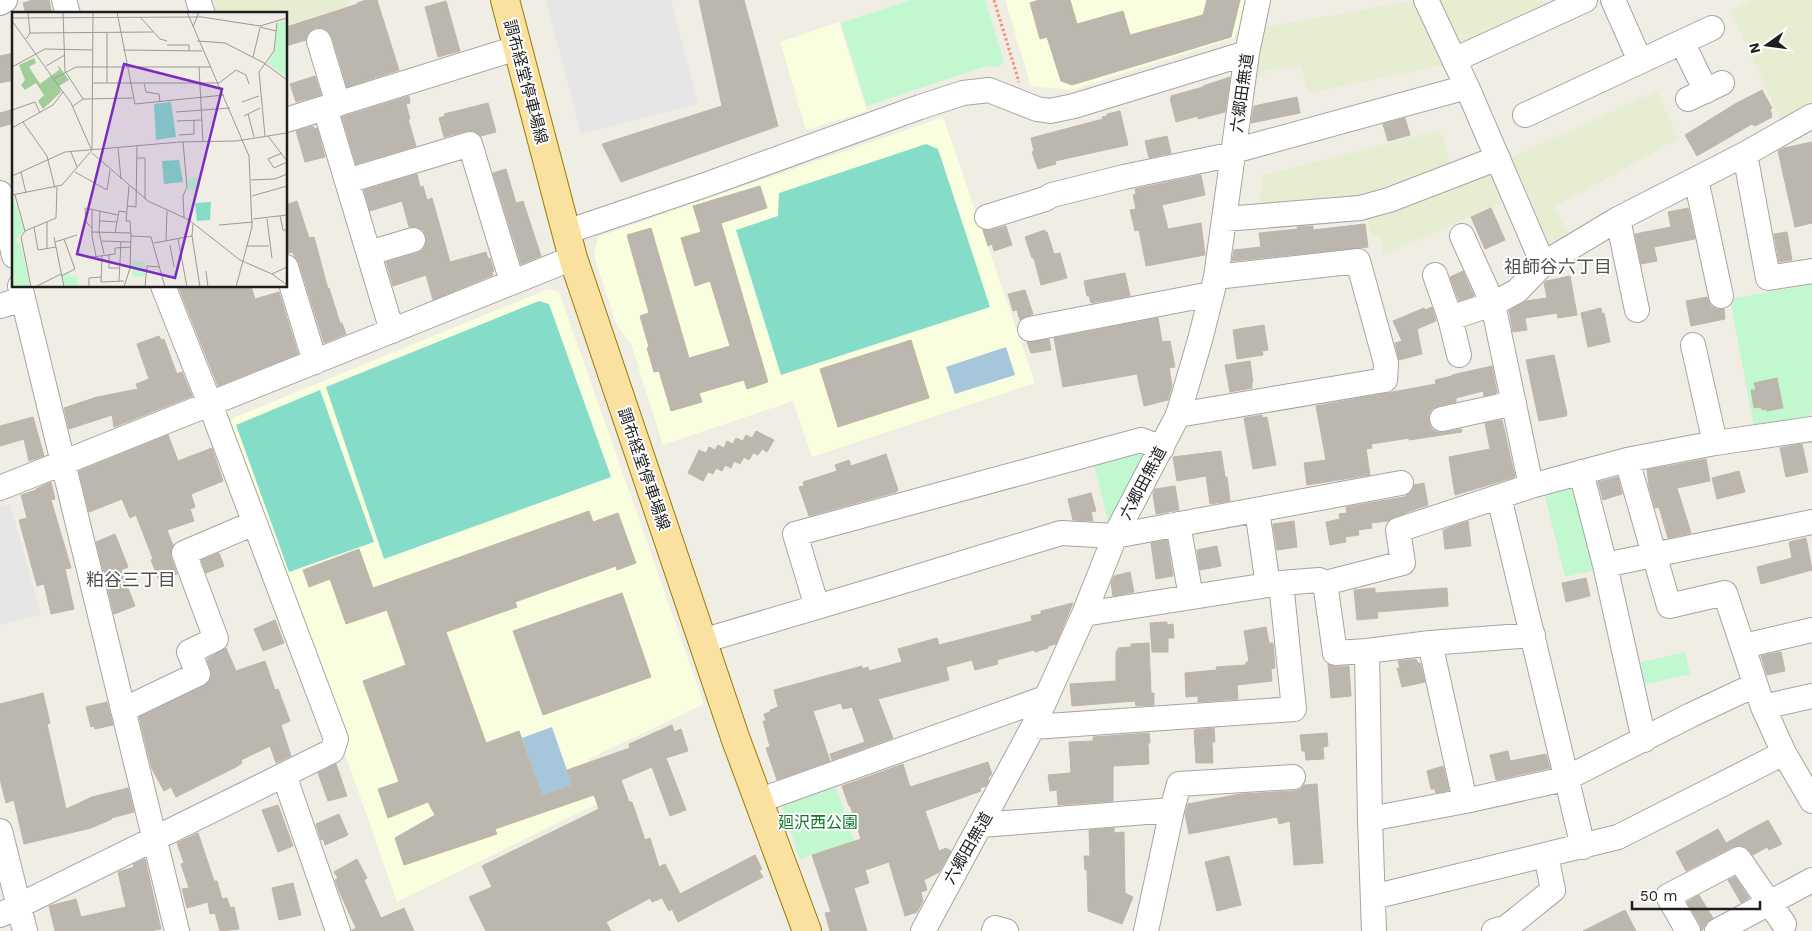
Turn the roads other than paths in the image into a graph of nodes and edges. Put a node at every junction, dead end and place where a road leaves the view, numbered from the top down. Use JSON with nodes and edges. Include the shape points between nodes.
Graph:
{"nodes":[{"id":1,"x":5,"y":0,"type":"edge"},
{"id":2,"x":198,"y":0,"type":"edge"},
{"id":3,"x":505,"y":0,"type":"edge"},
{"id":4,"x":1258,"y":0,"type":"edge"},
{"id":5,"x":1426,"y":0,"type":"edge"},
{"id":6,"x":1585,"y":0,"type":"edge"},
{"id":7,"x":1613,"y":0,"type":"edge"},
{"id":8,"x":0,"y":3,"type":"edge"},
{"id":9,"x":202,"y":12,"type":"edge"},
{"id":10,"x":1712,"y":28,"type":"dead end"},
{"id":11,"x":319,"y":41,"type":"dead end"},
{"id":12,"x":1682,"y":42,"type":"junction"},
{"id":13,"x":517,"y":48,"type":"junction"},
{"id":14,"x":1247,"y":52,"type":"junction"},
{"id":15,"x":1454,"y":60,"type":"junction"},
{"id":16,"x":1640,"y":61,"type":"junction"},
{"id":17,"x":1467,"y":87,"type":"junction"},
{"id":18,"x":1705,"y":91,"type":"dead end"},
{"id":19,"x":331,"y":106,"type":"junction"},
{"id":20,"x":1525,"y":115,"type":"dead end"},
{"id":21,"x":1812,"y":116,"type":"edge"},
{"id":22,"x":288,"y":119,"type":"edge"},
{"id":23,"x":1234,"y":153,"type":"junction"},
{"id":24,"x":1744,"y":154,"type":"junction"},
{"id":25,"x":1498,"y":158,"type":"junction"},
{"id":26,"x":1696,"y":179,"type":"junction"},
{"id":27,"x":346,"y":181,"type":"junction"},
{"id":28,"x":4,"y":203,"type":"edge"},
{"id":29,"x":987,"y":217,"type":"dead end"},
{"id":30,"x":1225,"y":219,"type":"junction"},
{"id":31,"x":1618,"y":219,"type":"junction"},
{"id":32,"x":1462,"y":236,"type":"dead end"},
{"id":33,"x":413,"y":240,"type":"dead end"},
{"id":34,"x":12,"y":245,"type":"edge"},
{"id":35,"x":570,"y":245,"type":"junction"},
{"id":36,"x":369,"y":253,"type":"junction"},
{"id":37,"x":1543,"y":264,"type":"junction"},
{"id":38,"x":1812,"y":271,"type":"edge"},
{"id":39,"x":288,"y":274,"type":"edge"},
{"id":40,"x":1435,"y":275,"type":"dead end"},
{"id":41,"x":512,"y":282,"type":"junction"},
{"id":42,"x":1213,"y":286,"type":"junction"},
{"id":43,"x":164,"y":288,"type":"edge"},
{"id":44,"x":21,"y":292,"type":"edge"},
{"id":45,"x":1722,"y":296,"type":"dead end"},
{"id":46,"x":1493,"y":304,"type":"junction"},
{"id":47,"x":0,"y":306,"type":"edge"},
{"id":48,"x":1637,"y":310,"type":"dead end"},
{"id":49,"x":1450,"y":318,"type":"junction"},
{"id":50,"x":1030,"y":329,"type":"dead end"},
{"id":51,"x":392,"y":331,"type":"junction"},
{"id":52,"x":1693,"y":345,"type":"dead end"},
{"id":53,"x":1459,"y":354,"type":"dead end"},
{"id":54,"x":315,"y":362,"type":"junction"},
{"id":55,"x":1514,"y":403,"type":"junction"},
{"id":56,"x":210,"y":404,"type":"junction"},
{"id":57,"x":1178,"y":415,"type":"junction"},
{"id":58,"x":1442,"y":419,"type":"dead end"},
{"id":59,"x":1812,"y":429,"type":"edge"},
{"id":60,"x":1715,"y":443,"type":"junction"},
{"id":61,"x":1162,"y":448,"type":"junction"},
{"id":62,"x":1627,"y":460,"type":"junction"},
{"id":63,"x":62,"y":463,"type":"junction"},
{"id":64,"x":1581,"y":472,"type":"junction"},
{"id":65,"x":1401,"y":483,"type":"dead end"},
{"id":66,"x":1531,"y":486,"type":"junction"},
{"id":67,"x":0,"y":488,"type":"edge"},
{"id":68,"x":1499,"y":497,"type":"junction"},
{"id":69,"x":1257,"y":510,"type":"junction"},
{"id":70,"x":1812,"y":522,"type":"edge"},
{"id":71,"x":254,"y":523,"type":"junction"},
{"id":72,"x":1178,"y":524,"type":"junction"},
{"id":73,"x":1115,"y":536,"type":"junction"},
{"id":74,"x":1655,"y":554,"type":"junction"},
{"id":75,"x":1605,"y":565,"type":"junction"},
{"id":76,"x":1325,"y":583,"type":"junction"},
{"id":77,"x":1274,"y":584,"type":"junction"},
{"id":78,"x":1191,"y":597,"type":"junction"},
{"id":79,"x":817,"y":607,"type":"junction"},
{"id":80,"x":1084,"y":614,"type":"junction"},
{"id":81,"x":1812,"y":630,"type":"edge"},
{"id":82,"x":1533,"y":635,"type":"junction"},
{"id":83,"x":702,"y":640,"type":"junction"},
{"id":84,"x":1430,"y":643,"type":"junction"},
{"id":85,"x":1744,"y":646,"type":"junction"},
{"id":86,"x":1367,"y":651,"type":"junction"},
{"id":87,"x":1759,"y":696,"type":"junction"},
{"id":88,"x":1812,"y":696,"type":"edge"},
{"id":89,"x":1045,"y":698,"type":"junction"},
{"id":90,"x":123,"y":710,"type":"junction"},
{"id":91,"x":1033,"y":728,"type":"junction"},
{"id":92,"x":1644,"y":740,"type":"junction"},
{"id":93,"x":1784,"y":753,"type":"junction"},
{"id":94,"x":284,"y":775,"type":"junction"},
{"id":95,"x":1293,"y":777,"type":"dead end"},
{"id":96,"x":1565,"y":779,"type":"junction"},
{"id":97,"x":1806,"y":792,"type":"edge"},
{"id":98,"x":758,"y":801,"type":"junction"},
{"id":99,"x":1464,"y":801,"type":"junction"},
{"id":100,"x":1172,"y":810,"type":"junction"},
{"id":101,"x":1370,"y":820,"type":"junction"},
{"id":102,"x":981,"y":825,"type":"junction"},
{"id":103,"x":0,"y":831,"type":"edge"},
{"id":104,"x":155,"y":839,"type":"junction"},
{"id":105,"x":1583,"y":847,"type":"junction"},
{"id":106,"x":1546,"y":855,"type":"junction"},
{"id":107,"x":1812,"y":880,"type":"edge"},
{"id":108,"x":1373,"y":897,"type":"junction"},
{"id":109,"x":1768,"y":903,"type":"junction"},
{"id":110,"x":9,"y":910,"type":"edge"},
{"id":111,"x":1784,"y":924,"type":"dead end"},
{"id":112,"x":25,"y":931,"type":"edge"},
{"id":113,"x":177,"y":931,"type":"edge"},
{"id":114,"x":338,"y":931,"type":"edge"},
{"id":115,"x":807,"y":931,"type":"edge"},
{"id":116,"x":923,"y":931,"type":"edge"},
{"id":117,"x":994,"y":931,"type":"edge"},
{"id":118,"x":1006,"y":931,"type":"edge"},
{"id":119,"x":1146,"y":931,"type":"edge"},
{"id":120,"x":1374,"y":931,"type":"edge"},
{"id":121,"x":1494,"y":931,"type":"edge"},
{"id":122,"x":1688,"y":931,"type":"edge"},
{"id":123,"x":1717,"y":931,"type":"edge"}],
"edges":[{"from":1,"to":8,"type":"street"},
{"from":2,"to":9,"type":"street"},
{"from":3,"to":13,"type":"main road","name":"調布経堂停車場線"},
{"from":4,"to":14,"type":"street","name":"六郷田無道"},
{"from":5,"to":15,"type":"street"},
{"from":6,"to":15,"type":"street"},
{"from":7,"to":16,"type":"street"},
{"from":10,"to":12,"type":"street"},
{"from":11,"to":19,"type":"street"},
{"from":12,"to":16,"type":"street"},
{"from":12,"to":18,"type":"street"},
{"from":13,"to":19,"type":"street"},
{"from":13,"to":35,"type":"main road","name":"調布経堂停車場線"},
{"from":14,"to":23,"type":"street","name":"六郷田無道"},
{"from":14,"to":35,"type":"street","via":[[1050,111],[989,90],[963,93],[706,185]]},
{"from":15,"to":17,"type":"street"},
{"from":16,"to":20,"type":"street"},
{"from":17,"to":23,"type":"street"},
{"from":17,"to":25,"type":"street"},
{"from":19,"to":22,"type":"street"},
{"from":19,"to":27,"type":"street"},
{"from":21,"to":24,"type":"street"},
{"from":23,"to":29,"type":"street","via":[[1052,195]]},
{"from":23,"to":30,"type":"street","name":"六郷田無道"},
{"from":24,"to":26,"type":"street"},
{"from":24,"to":38,"type":"street","via":[[1768,278]]},
{"from":25,"to":30,"type":"street","via":[[1360,208]]},
{"from":25,"to":37,"type":"street"},
{"from":26,"to":31,"type":"street"},
{"from":26,"to":45,"type":"street"},
{"from":27,"to":36,"type":"street"},
{"from":27,"to":41,"type":"street","via":[[470,144]]},
{"from":28,"to":34,"type":"street"},
{"from":30,"to":42,"type":"street","name":"六郷田無道"},
{"from":31,"to":37,"type":"street"},
{"from":31,"to":48,"type":"street"},
{"from":32,"to":46,"type":"street"},
{"from":33,"to":36,"type":"street"},
{"from":35,"to":41,"type":"street"},
{"from":35,"to":83,"type":"main road","name":"調布経堂停車場線"},
{"from":36,"to":51,"type":"street"},
{"from":37,"to":46,"type":"street","via":[[1517,290]]},
{"from":39,"to":54,"type":"street"},
{"from":40,"to":49,"type":"street"},
{"from":41,"to":51,"type":"street"},
{"from":42,"to":50,"type":"street"},
{"from":42,"to":57,"type":"street","name":"六郷田無道"},
{"from":42,"to":57,"type":"street","via":[[1358,261],[1386,362],[1385,380]]},
{"from":43,"to":56,"type":"street"},
{"from":44,"to":47,"type":"street"},
{"from":44,"to":63,"type":"street"},
{"from":46,"to":49,"type":"street"},
{"from":46,"to":55,"type":"street"},
{"from":49,"to":53,"type":"street"},
{"from":51,"to":54,"type":"street"},
{"from":52,"to":60,"type":"street"},
{"from":54,"to":56,"type":"street"},
{"from":55,"to":58,"type":"street"},
{"from":55,"to":66,"type":"street"},
{"from":56,"to":63,"type":"street"},
{"from":56,"to":71,"type":"street"},
{"from":57,"to":61,"type":"street","name":"六郷田無道"},
{"from":59,"to":60,"type":"street"},
{"from":60,"to":62,"type":"street"},
{"from":61,"to":73,"type":"street","name":"六郷田無道"},
{"from":61,"to":79,"type":"street","via":[[1141,440],[795,534]]},
{"from":62,"to":64,"type":"street"},
{"from":62,"to":74,"type":"street"},
{"from":63,"to":67,"type":"street"},
{"from":63,"to":90,"type":"street"},
{"from":64,"to":66,"type":"street"},
{"from":64,"to":75,"type":"street"},
{"from":65,"to":69,"type":"street"},
{"from":66,"to":68,"type":"street"},
{"from":68,"to":76,"type":"street","via":[[1398,530],[1402,563]]},
{"from":68,"to":82,"type":"street"},
{"from":69,"to":72,"type":"street"},
{"from":69,"to":77,"type":"street"},
{"from":70,"to":74,"type":"street"},
{"from":71,"to":90,"type":"street","via":[[184,552],[216,639],[189,652],[198,674]]},
{"from":71,"to":94,"type":"street","via":[[336,739],[332,752]]},
{"from":72,"to":73,"type":"street"},
{"from":72,"to":78,"type":"street"},
{"from":73,"to":79,"type":"street","via":[[1061,533]]},
{"from":73,"to":80,"type":"street","name":"六郷田無道"},
{"from":74,"to":75,"type":"street"},
{"from":74,"to":85,"type":"street","via":[[1669,606],[1725,593]]},
{"from":75,"to":92,"type":"street"},
{"from":76,"to":77,"type":"street","via":[[1319,580]]},
{"from":76,"to":86,"type":"street","via":[[1335,653]]},
{"from":77,"to":78,"type":"street"},
{"from":77,"to":91,"type":"street","via":[[1294,709]]},
{"from":78,"to":80,"type":"street"},
{"from":79,"to":83,"type":"street"},
{"from":80,"to":89,"type":"street","name":"六郷田無道"},
{"from":81,"to":85,"type":"street"},
{"from":82,"to":84,"type":"street"},
{"from":82,"to":96,"type":"street"},
{"from":83,"to":98,"type":"main road","name":"調布経堂停車場線"},
{"from":84,"to":86,"type":"street"},
{"from":84,"to":99,"type":"street"},
{"from":85,"to":87,"type":"street"},
{"from":86,"to":101,"type":"street"},
{"from":87,"to":88,"type":"street"},
{"from":87,"to":92,"type":"street","via":[[1691,715]]},
{"from":87,"to":93,"type":"street"},
{"from":89,"to":91,"type":"street","name":"六郷田無道"},
{"from":89,"to":98,"type":"street"},
{"from":90,"to":104,"type":"street"},
{"from":91,"to":102,"type":"street","name":"六郷田無道"},
{"from":92,"to":96,"type":"street"},
{"from":93,"to":97,"type":"street"},
{"from":93,"to":105,"type":"street","via":[[1618,837]]},
{"from":94,"to":104,"type":"street"},
{"from":94,"to":114,"type":"street"},
{"from":95,"to":100,"type":"street","via":[[1179,784]]},
{"from":96,"to":99,"type":"street"},
{"from":96,"to":105,"type":"street"},
{"from":98,"to":115,"type":"main road","name":"調布経堂停車場線"},
{"from":99,"to":101,"type":"street"},
{"from":100,"to":102,"type":"street"},
{"from":100,"to":119,"type":"street"},
{"from":101,"to":108,"type":"street"},
{"from":102,"to":116,"type":"street","name":"六郷田無道"},
{"from":103,"to":110,"type":"street"},
{"from":104,"to":110,"type":"street"},
{"from":104,"to":113,"type":"street"},
{"from":105,"to":106,"type":"street"},
{"from":106,"to":108,"type":"street"},
{"from":106,"to":121,"type":"street","via":[[1553,890],[1507,927]]},
{"from":107,"to":109,"type":"street"},
{"from":108,"to":120,"type":"street"},
{"from":109,"to":111,"type":"street"},
{"from":109,"to":122,"type":"street","via":[[1739,859],[1668,896]]},
{"from":109,"to":123,"type":"street"},
{"from":110,"to":112,"type":"street"},
{"from":117,"to":118,"type":"street","via":[[995,928]]}]}
